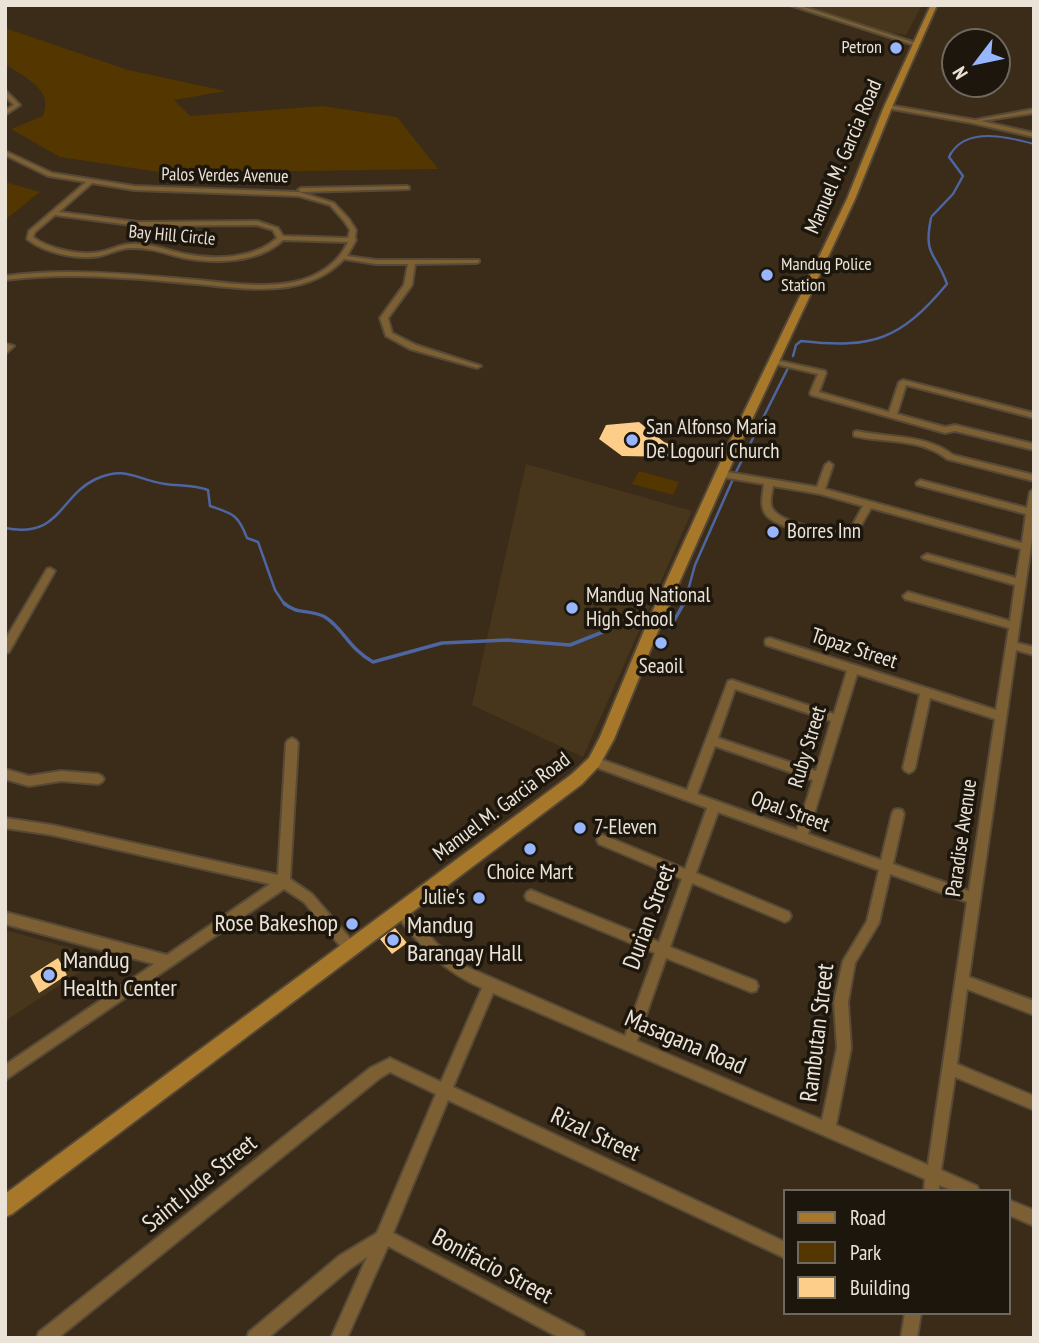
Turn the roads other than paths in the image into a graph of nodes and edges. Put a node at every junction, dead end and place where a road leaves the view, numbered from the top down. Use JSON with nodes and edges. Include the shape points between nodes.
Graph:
{"nodes":[{"id":1,"x":792,"y":5,"type":"edge"},
{"id":2,"x":934,"y":5,"type":"edge"},
{"id":3,"x":916,"y":44,"type":"junction"},
{"id":4,"x":5,"y":92,"type":"edge"},
{"id":5,"x":888,"y":107,"type":"junction"},
{"id":6,"x":1034,"y":111,"type":"edge"},
{"id":7,"x":5,"y":113,"type":"edge"},
{"id":8,"x":972,"y":121,"type":"junction"},
{"id":9,"x":1034,"y":135,"type":"edge"},
{"id":10,"x":5,"y":153,"type":"edge"},
{"id":11,"x":90,"y":182,"type":"junction"},
{"id":12,"x":407,"y":188,"type":"dead end"},
{"id":13,"x":332,"y":189,"type":"junction"},
{"id":14,"x":282,"y":191,"type":"junction"},
{"id":15,"x":331,"y":204,"type":"junction"},
{"id":16,"x":54,"y":212,"type":"junction"},
{"id":17,"x":281,"y":238,"type":"junction"},
{"id":18,"x":353,"y":240,"type":"junction"},
{"id":19,"x":343,"y":257,"type":"junction"},
{"id":20,"x":477,"y":261,"type":"dead end"},
{"id":21,"x":412,"y":262,"type":"junction"},
{"id":22,"x":5,"y":278,"type":"edge"},
{"id":23,"x":774,"y":361,"type":"junction"},
{"id":24,"x":477,"y":366,"type":"dead end"},
{"id":25,"x":892,"y":413,"type":"junction"},
{"id":26,"x":1034,"y":416,"type":"edge"},
{"id":27,"x":945,"y":430,"type":"junction"},
{"id":28,"x":857,"y":434,"type":"dead end"},
{"id":29,"x":1034,"y":447,"type":"edge"},
{"id":30,"x":941,"y":450,"type":"junction"},
{"id":31,"x":829,"y":464,"type":"dead end"},
{"id":32,"x":721,"y":474,"type":"junction"},
{"id":33,"x":1034,"y":478,"type":"edge"},
{"id":34,"x":920,"y":482,"type":"dead end"},
{"id":35,"x":769,"y":483,"type":"junction"},
{"id":36,"x":820,"y":491,"type":"junction"},
{"id":37,"x":1033,"y":501,"type":"edge"},
{"id":38,"x":869,"y":504,"type":"junction"},
{"id":39,"x":1029,"y":549,"type":"edge"},
{"id":40,"x":927,"y":556,"type":"dead end"},
{"id":41,"x":50,"y":571,"type":"dead end"},
{"id":42,"x":1020,"y":583,"type":"junction"},
{"id":43,"x":908,"y":596,"type":"dead end"},
{"id":44,"x":1014,"y":626,"type":"junction"},
{"id":45,"x":770,"y":642,"type":"dead end"},
{"id":46,"x":1011,"y":645,"type":"junction"},
{"id":47,"x":5,"y":649,"type":"edge"},
{"id":48,"x":1034,"y":651,"type":"edge"},
{"id":49,"x":853,"y":669,"type":"junction"},
{"id":50,"x":926,"y":692,"type":"junction"},
{"id":51,"x":1001,"y":716,"type":"junction"},
{"id":52,"x":837,"y":719,"type":"junction"},
{"id":53,"x":711,"y":740,"type":"junction"},
{"id":54,"x":292,"y":743,"type":"dead end"},
{"id":55,"x":594,"y":762,"type":"junction"},
{"id":56,"x":909,"y":768,"type":"dead end"},
{"id":57,"x":5,"y":774,"type":"edge"},
{"id":58,"x":819,"y":777,"type":"junction"},
{"id":59,"x":98,"y":779,"type":"dead end"},
{"id":60,"x":690,"y":796,"type":"junction"},
{"id":61,"x":714,"y":805,"type":"junction"},
{"id":62,"x":898,"y":814,"type":"dead end"},
{"id":63,"x":5,"y":823,"type":"edge"},
{"id":64,"x":801,"y":836,"type":"junction"},
{"id":65,"x":603,"y":840,"type":"dead end"},
{"id":66,"x":886,"y":867,"type":"junction"},
{"id":67,"x":689,"y":876,"type":"junction"},
{"id":68,"x":284,"y":882,"type":"junction"},
{"id":69,"x":531,"y":896,"type":"dead end"},
{"id":70,"x":974,"y":900,"type":"junction"},
{"id":71,"x":400,"y":910,"type":"junction"},
{"id":72,"x":785,"y":916,"type":"dead end"},
{"id":73,"x":5,"y":918,"type":"edge"},
{"id":74,"x":350,"y":948,"type":"junction"},
{"id":75,"x":663,"y":950,"type":"junction"},
{"id":76,"x":167,"y":961,"type":"junction"},
{"id":77,"x":962,"y":981,"type":"junction"},
{"id":78,"x":490,"y":985,"type":"junction"},
{"id":79,"x":751,"y":986,"type":"dead end"},
{"id":80,"x":1034,"y":1008,"type":"edge"},
{"id":81,"x":629,"y":1045,"type":"junction"},
{"id":82,"x":384,"y":1067,"type":"joint"},
{"id":83,"x":949,"y":1068,"type":"junction"},
{"id":84,"x":5,"y":1073,"type":"edge"},
{"id":85,"x":444,"y":1089,"type":"junction"},
{"id":86,"x":1034,"y":1103,"type":"edge"},
{"id":87,"x":828,"y":1128,"type":"junction"},
{"id":88,"x":933,"y":1174,"type":"junction"},
{"id":89,"x":931,"y":1189,"type":"edge"},
{"id":90,"x":967,"y":1189,"type":"edge"},
{"id":91,"x":5,"y":1207,"type":"edge"},
{"id":92,"x":1011,"y":1208,"type":"edge"},
{"id":93,"x":1034,"y":1218,"type":"edge"},
{"id":94,"x":386,"y":1237,"type":"junction"},
{"id":95,"x":783,"y":1249,"type":"edge"},
{"id":96,"x":913,"y":1315,"type":"edge"},
{"id":97,"x":46,"y":1338,"type":"edge"},
{"id":98,"x":255,"y":1338,"type":"edge"},
{"id":99,"x":339,"y":1338,"type":"edge"},
{"id":100,"x":577,"y":1338,"type":"edge"},
{"id":101,"x":909,"y":1338,"type":"edge"}],
"edges":[{"from":1,"to":3,"type":"street"},
{"from":2,"to":3,"type":"main road","name":"Manuel M. Garcia Road"},
{"from":3,"to":5,"type":"main road","name":"Manuel M. Garcia Road"},
{"from":4,"to":7,"type":"street","via":[[17,106]]},
{"from":5,"to":8,"type":"street"},
{"from":5,"to":23,"type":"main road","name":"Manuel M. Garcia Road"},
{"from":6,"to":8,"type":"street"},
{"from":8,"to":9,"type":"street"},
{"from":10,"to":11,"type":"street","name":"Palos Verdes Avenue","via":[[39,171]]},
{"from":11,"to":14,"type":"street","name":"Palos Verdes Avenue","via":[[173,191]]},
{"from":11,"to":16,"type":"street","name":"Bay Hill Circle"},
{"from":12,"to":13,"type":"street"},
{"from":13,"to":14,"type":"street"},
{"from":13,"to":15,"type":"street"},
{"from":14,"to":15,"type":"street","name":"Palos Verdes Avenue"},
{"from":15,"to":18,"type":"street","via":[[347,220]]},
{"from":16,"to":17,"type":"street","name":"Bay Hill Circle","via":[[154,225],[257,223],[276,229]]},
{"from":16,"to":17,"type":"street","name":"Bay Hill Circle","via":[[29,238],[44,247],[90,255],[131,245],[193,258],[243,256],[269,249]]},
{"from":17,"to":18,"type":"street"},
{"from":18,"to":19,"type":"street"},
{"from":19,"to":21,"type":"street"},
{"from":19,"to":22,"type":"street","via":[[308,280],[264,287],[62,273]]},
{"from":20,"to":21,"type":"street"},
{"from":21,"to":24,"type":"street","via":[[408,285],[384,318],[389,334],[413,347]]},
{"from":23,"to":25,"type":"street","via":[[822,373],[814,393]]},
{"from":23,"to":32,"type":"main road","name":"Manuel M. Garcia Road"},
{"from":25,"to":26,"type":"street","via":[[903,382]]},
{"from":25,"to":27,"type":"street"},
{"from":27,"to":29,"type":"street","via":[[955,428]]},
{"from":27,"to":30,"type":"street"},
{"from":28,"to":30,"type":"street"},
{"from":30,"to":33,"type":"street","via":[[950,457]]},
{"from":31,"to":36,"type":"street"},
{"from":32,"to":35,"type":"street"},
{"from":32,"to":55,"type":"main road","name":"Manuel M. Garcia Road"},
{"from":34,"to":37,"type":"street"},
{"from":35,"to":36,"type":"street"},
{"from":35,"to":38,"type":"street","via":[[766,504],[770,513],[823,532],[853,532]]},
{"from":36,"to":38,"type":"street"},
{"from":37,"to":39,"type":"street","name":"Paradise Avenue"},
{"from":38,"to":39,"type":"street"},
{"from":39,"to":42,"type":"street","name":"Paradise Avenue"},
{"from":40,"to":42,"type":"street"},
{"from":41,"to":47,"type":"street"},
{"from":42,"to":44,"type":"street","name":"Paradise Avenue"},
{"from":43,"to":44,"type":"street"},
{"from":44,"to":46,"type":"street","name":"Paradise Avenue"},
{"from":45,"to":49,"type":"street","name":"Topaz Street"},
{"from":46,"to":48,"type":"street"},
{"from":46,"to":51,"type":"street","name":"Paradise Avenue"},
{"from":49,"to":50,"type":"street","name":"Topaz Street"},
{"from":49,"to":52,"type":"street","name":"Ruby Street"},
{"from":50,"to":51,"type":"street","name":"Topaz Street"},
{"from":50,"to":56,"type":"street"},
{"from":51,"to":70,"type":"street","name":"Paradise Avenue"},
{"from":52,"to":53,"type":"street","via":[[732,684]]},
{"from":52,"to":58,"type":"street","name":"Ruby Street"},
{"from":53,"to":58,"type":"street"},
{"from":53,"to":60,"type":"street"},
{"from":54,"to":68,"type":"street"},
{"from":55,"to":60,"type":"street","name":"Opal Street"},
{"from":55,"to":71,"type":"main road","name":"Manuel M. Garcia Road"},
{"from":57,"to":59,"type":"street","via":[[29,780],[61,776]]},
{"from":58,"to":64,"type":"street","name":"Ruby Street"},
{"from":60,"to":61,"type":"street","name":"Opal Street"},
{"from":61,"to":64,"type":"street","name":"Opal Street"},
{"from":61,"to":67,"type":"street","name":"Durian Street"},
{"from":62,"to":66,"type":"street","name":"Rambutan Street"},
{"from":63,"to":68,"type":"street"},
{"from":64,"to":66,"type":"street","name":"Opal Street"},
{"from":65,"to":67,"type":"street"},
{"from":66,"to":70,"type":"street","name":"Opal Street"},
{"from":66,"to":87,"type":"street","name":"Rambutan Street","via":[[873,923],[849,961],[841,1002],[844,1048]]},
{"from":67,"to":72,"type":"street"},
{"from":67,"to":75,"type":"street","name":"Durian Street"},
{"from":68,"to":74,"type":"street","via":[[308,898]]},
{"from":68,"to":76,"type":"street"},
{"from":69,"to":75,"type":"street"},
{"from":70,"to":77,"type":"street","name":"Paradise Avenue"},
{"from":71,"to":74,"type":"main road","name":"Manuel M. Garcia Road"},
{"from":71,"to":78,"type":"street","name":"Masagana Road","via":[[441,958]]},
{"from":73,"to":76,"type":"street"},
{"from":74,"to":91,"type":"main road","name":"Manuel M. Garcia Road"},
{"from":75,"to":79,"type":"street"},
{"from":75,"to":81,"type":"street","name":"Durian Street"},
{"from":76,"to":84,"type":"street"},
{"from":77,"to":80,"type":"street"},
{"from":77,"to":83,"type":"street","name":"Paradise Avenue"},
{"from":78,"to":81,"type":"street","name":"Masagana Road"},
{"from":78,"to":85,"type":"street"},
{"from":81,"to":87,"type":"street","name":"Masagana Road"},
{"from":82,"to":85,"type":"street","name":"Rizal Street","via":[[396,1066]]},
{"from":82,"to":97,"type":"street","name":"Saint Jude Street"},
{"from":83,"to":86,"type":"street"},
{"from":83,"to":88,"type":"street","name":"Paradise Avenue"},
{"from":85,"to":94,"type":"street"},
{"from":85,"to":95,"type":"street","name":"Rizal Street"},
{"from":87,"to":88,"type":"street","name":"Masagana Road"},
{"from":88,"to":89,"type":"street","name":"Paradise Avenue"},
{"from":88,"to":90,"type":"street","name":"Masagana Road"},
{"from":92,"to":93,"type":"street"},
{"from":94,"to":98,"type":"street","via":[[345,1262]]},
{"from":94,"to":99,"type":"street"},
{"from":94,"to":100,"type":"street","name":"Bonifacio Street"},
{"from":96,"to":101,"type":"street"}]}
